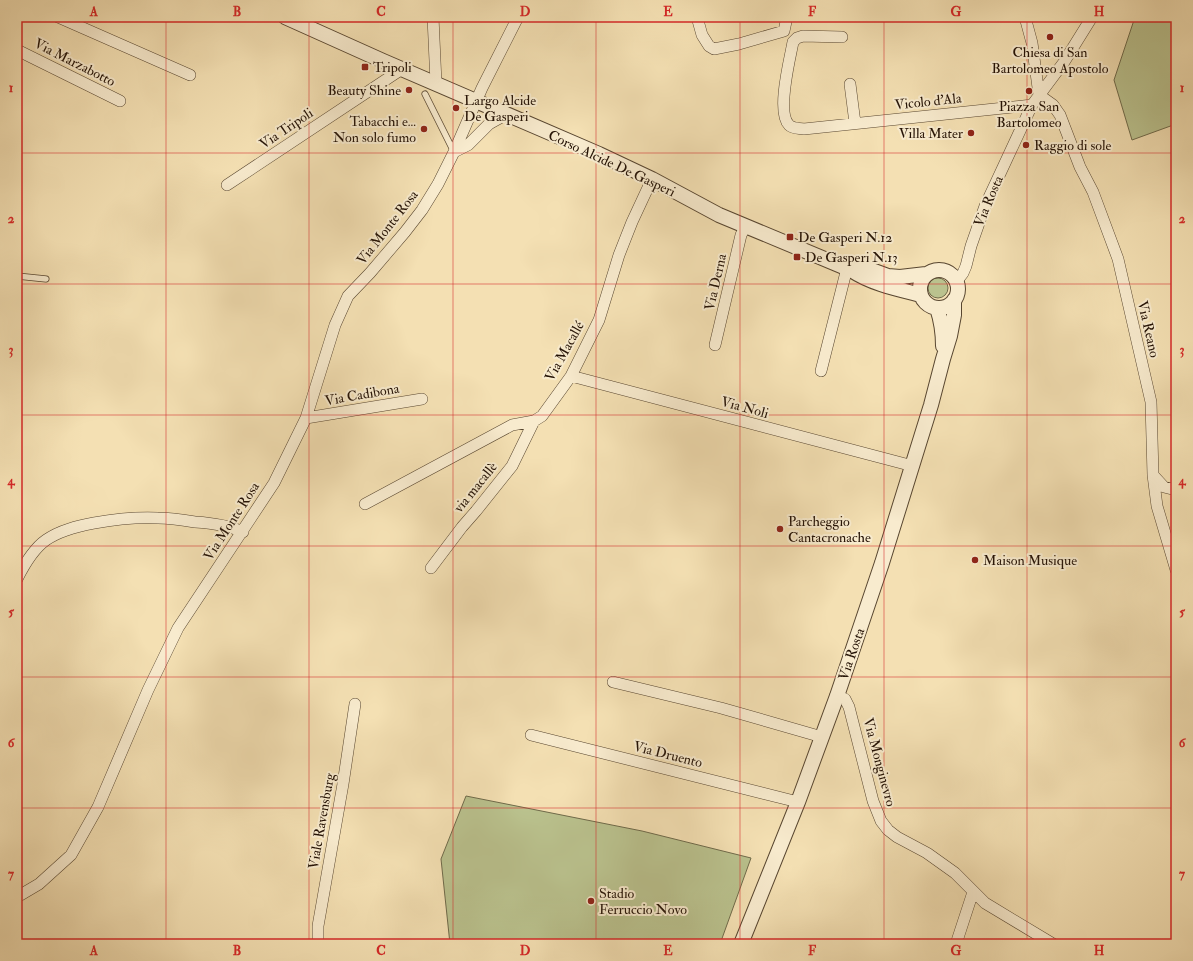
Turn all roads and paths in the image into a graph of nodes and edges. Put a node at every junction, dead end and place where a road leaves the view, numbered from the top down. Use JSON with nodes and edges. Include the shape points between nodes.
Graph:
{"nodes":[{"id":1,"x":58,"y":17,"type":"edge"},
{"id":2,"x":285,"y":17,"type":"edge"},
{"id":3,"x":434,"y":17,"type":"edge"},
{"id":4,"x":518,"y":17,"type":"edge"},
{"id":5,"x":697,"y":17,"type":"edge"},
{"id":6,"x":787,"y":17,"type":"edge"},
{"id":7,"x":1025,"y":17,"type":"edge"},
{"id":8,"x":1092,"y":17,"type":"edge"},
{"id":9,"x":842,"y":37,"type":"dead end"},
{"id":10,"x":17,"y":50,"type":"edge"},
{"id":11,"x":402,"y":69,"type":"junction"},
{"id":12,"x":190,"y":75,"type":"dead end"},
{"id":13,"x":436,"y":83,"type":"junction"},
{"id":14,"x":850,"y":84,"type":"dead end"},
{"id":15,"x":425,"y":94,"type":"dead end"},
{"id":16,"x":1039,"y":95,"type":"junction"},
{"id":17,"x":120,"y":101,"type":"dead end"},
{"id":18,"x":476,"y":101,"type":"junction"},
{"id":19,"x":1032,"y":105,"type":"junction"},
{"id":20,"x":507,"y":114,"type":"junction"},
{"id":21,"x":855,"y":123,"type":"junction"},
{"id":22,"x":454,"y":152,"type":"junction"},
{"id":23,"x":652,"y":179,"type":"junction"},
{"id":24,"x":227,"y":185,"type":"dead end"},
{"id":25,"x":745,"y":227,"type":"junction"},
{"id":26,"x":849,"y":269,"type":"junction"},
{"id":27,"x":926,"y":274,"type":"junction"},
{"id":28,"x":17,"y":276,"type":"edge"},
{"id":29,"x":46,"y":279,"type":"dead end"},
{"id":30,"x":956,"y":282,"type":"junction"},
{"id":31,"x":921,"y":295,"type":"junction"},
{"id":32,"x":954,"y":300,"type":"junction"},
{"id":33,"x":937,"y":308,"type":"junction"},
{"id":34,"x":715,"y":345,"type":"dead end"},
{"id":35,"x":943,"y":359,"type":"junction"},
{"id":36,"x":821,"y":371,"type":"dead end"},
{"id":37,"x":570,"y":376,"type":"junction"},
{"id":38,"x":422,"y":399,"type":"dead end"},
{"id":39,"x":306,"y":418,"type":"junction"},
{"id":40,"x":534,"y":421,"type":"junction"},
{"id":41,"x":913,"y":466,"type":"junction"},
{"id":42,"x":1153,"y":475,"type":"junction"},
{"id":43,"x":1176,"y":490,"type":"edge"},
{"id":44,"x":365,"y":504,"type":"dead end"},
{"id":45,"x":243,"y":532,"type":"junction"},
{"id":46,"x":431,"y":568,"type":"dead end"},
{"id":47,"x":1176,"y":570,"type":"edge"},
{"id":48,"x":17,"y":579,"type":"edge"},
{"id":49,"x":613,"y":682,"type":"dead end"},
{"id":50,"x":837,"y":696,"type":"junction"},
{"id":51,"x":355,"y":704,"type":"dead end"},
{"id":52,"x":532,"y":735,"type":"dead end"},
{"id":53,"x":822,"y":737,"type":"junction"},
{"id":54,"x":798,"y":802,"type":"junction"},
{"id":55,"x":973,"y":892,"type":"junction"},
{"id":56,"x":17,"y":897,"type":"edge"},
{"id":57,"x":318,"y":944,"type":"edge"},
{"id":58,"x":741,"y":944,"type":"edge"},
{"id":59,"x":956,"y":944,"type":"edge"},
{"id":60,"x":1053,"y":944,"type":"edge"}],
"edges":[{"from":1,"to":12,"type":"street"},
{"from":2,"to":11,"type":"street","name":"Corso Alcide De Gasperi"},
{"from":3,"to":13,"type":"street"},
{"from":4,"to":18,"type":"street"},
{"from":5,"to":6,"type":"street","via":[[702,35],[714,49],[784,31]]},
{"from":7,"to":16,"type":"street","via":[[1032,43]]},
{"from":8,"to":16,"type":"street"},
{"from":9,"to":21,"type":"street","name":"Vicolo d'Ala","via":[[797,38],[784,88],[783,109],[787,124],[793,128]]},
{"from":10,"to":17,"type":"street","name":"Via Marzabotto"},
{"from":11,"to":13,"type":"street","name":"Corso Alcide De Gasperi"},
{"from":11,"to":24,"type":"street","name":"Via Tripoli"},
{"from":13,"to":18,"type":"street","name":"Corso Alcide De Gasperi"},
{"from":14,"to":21,"type":"street"},
{"from":15,"to":22,"type":"lane"},
{"from":16,"to":19,"type":"street"},
{"from":16,"to":42,"type":"street","name":"Via Reano","via":[[1053,105],[1060,115],[1118,259],[1151,402]]},
{"from":18,"to":20,"type":"street","name":"Corso Alcide De Gasperi"},
{"from":18,"to":22,"type":"street"},
{"from":19,"to":21,"type":"street","name":"Vicolo d'Ala"},
{"from":19,"to":30,"type":"street","name":"Via Rosta","via":[[985,206],[964,273]]},
{"from":20,"to":22,"type":"street","via":[[489,124],[468,145]]},
{"from":20,"to":23,"type":"street","name":"Corso Alcide De Gasperi"},
{"from":22,"to":39,"type":"street","name":"Via Monte Rosa","via":[[422,210],[348,296],[335,324]]},
{"from":23,"to":25,"type":"street","name":"Corso Alcide De Gasperi"},
{"from":23,"to":37,"type":"street","name":"Via Macallé","via":[[619,255],[599,320]]},
{"from":25,"to":26,"type":"street","name":"Corso Alcide De Gasperi"},
{"from":25,"to":34,"type":"street","name":"Via Derna"},
{"from":26,"to":27,"type":"street","name":"Corso Alcide De Gasperi","via":[[869,270],[900,277]]},
{"from":26,"to":31,"type":"street","name":"Corso Alcide De Gasperi","via":[[872,282]]},
{"from":26,"to":36,"type":"street"},
{"from":27,"to":30,"type":"street","via":[[943,270],[949,272]]},
{"from":27,"to":31,"type":"street","via":[[920,284]]},
{"from":28,"to":29,"type":"lane"},
{"from":30,"to":32,"type":"street","via":[[958,288]]},
{"from":31,"to":33,"type":"street","via":[[927,304]]},
{"from":32,"to":33,"type":"street","via":[[949,305]]},
{"from":32,"to":35,"type":"street","name":"Via Rosta","via":[[954,315]]},
{"from":33,"to":35,"type":"street","name":"Via Rosta","via":[[943,336]]},
{"from":35,"to":41,"type":"street","name":"Via Rosta"},
{"from":37,"to":40,"type":"street","name":"Via Macallé","via":[[542,416]]},
{"from":37,"to":41,"type":"street","name":"Via Noli"},
{"from":38,"to":39,"type":"street","name":"Via Cadibona"},
{"from":39,"to":45,"type":"street","name":"Via Monte Rosa","via":[[274,483]]},
{"from":40,"to":44,"type":"street","via":[[512,425]]},
{"from":40,"to":46,"type":"street","name":"via macallè","via":[[512,466]]},
{"from":41,"to":50,"type":"street","name":"Via Rosta"},
{"from":42,"to":43,"type":"street","via":[[1164,487]]},
{"from":42,"to":47,"type":"street","name":"Via Reano","via":[[1157,506]]},
{"from":45,"to":48,"type":"street","via":[[213,524],[159,518],[116,519],[80,525],[45,540],[24,565]]},
{"from":45,"to":56,"type":"street","name":"Via Monte Rosa","via":[[178,628],[148,690],[98,808],[71,855],[39,884]]},
{"from":49,"to":53,"type":"street","via":[[721,708]]},
{"from":50,"to":53,"type":"street","name":"Via Rosta"},
{"from":50,"to":55,"type":"street","name":"Via Monginevro","via":[[845,699],[849,707],[873,801],[881,821],[897,837],[927,853],[955,873]]},
{"from":51,"to":57,"type":"street","name":"Viale Ravensburg","via":[[318,926]]},
{"from":52,"to":54,"type":"street","name":"Via Druento"},
{"from":53,"to":54,"type":"street","name":"Via Rosta"},
{"from":54,"to":58,"type":"street","name":"Via Rosta"},
{"from":55,"to":59,"type":"street"},
{"from":55,"to":60,"type":"street","name":"Via Monginevro","via":[[985,903]]}]}
